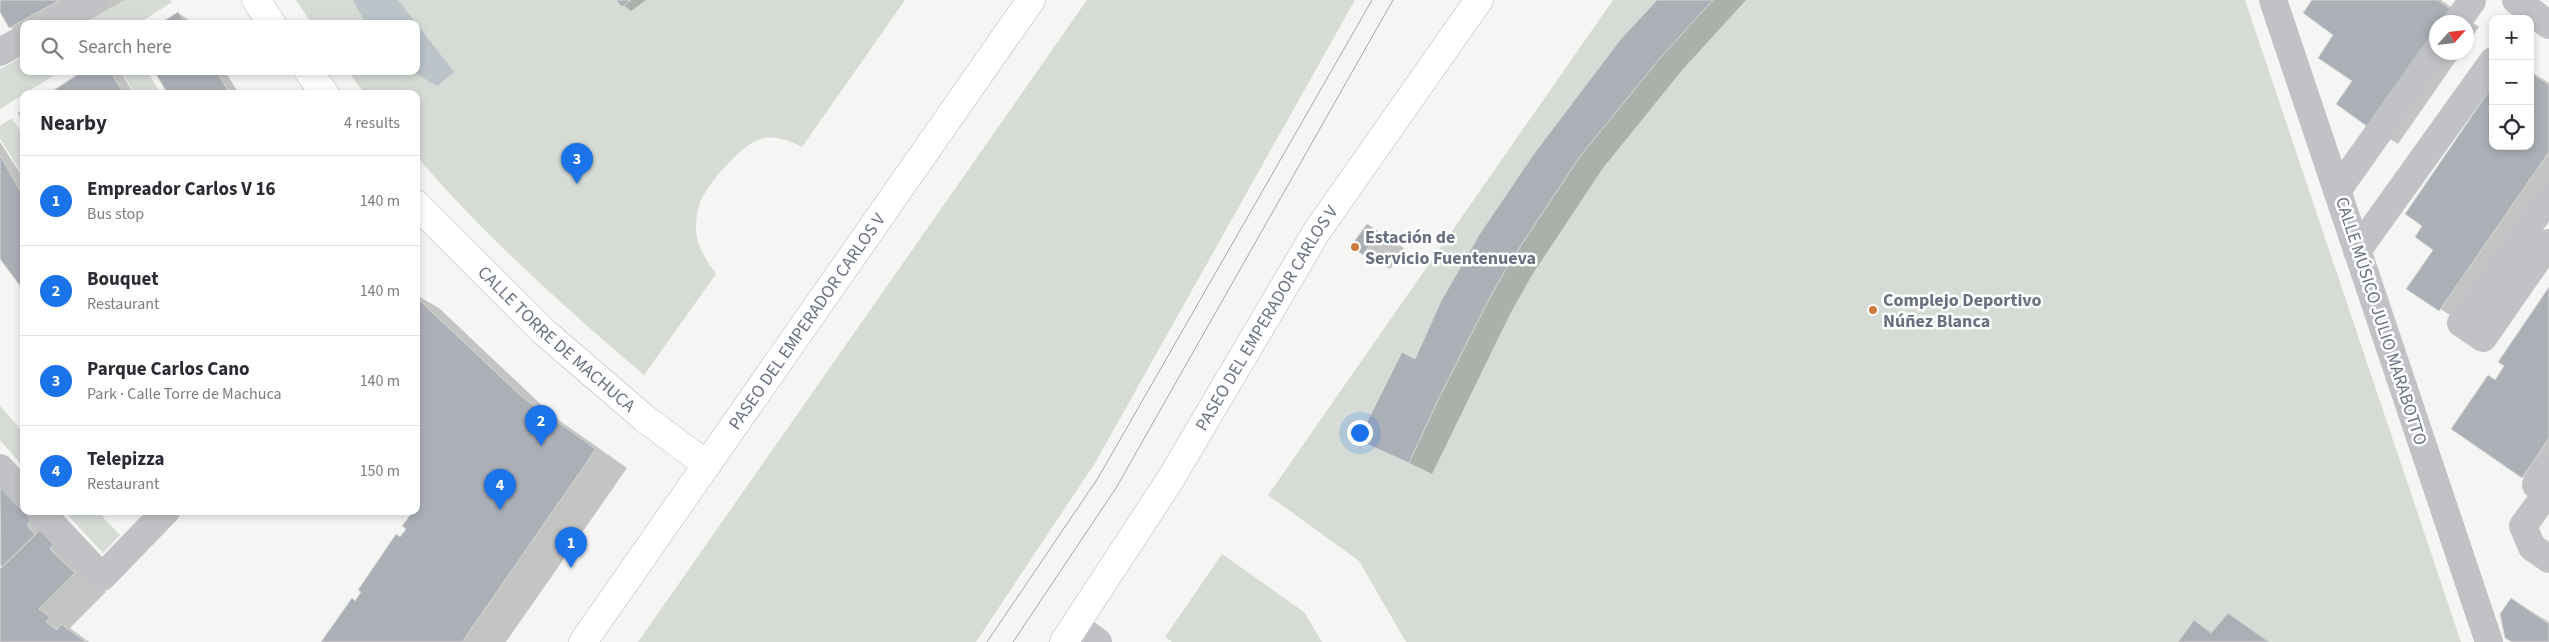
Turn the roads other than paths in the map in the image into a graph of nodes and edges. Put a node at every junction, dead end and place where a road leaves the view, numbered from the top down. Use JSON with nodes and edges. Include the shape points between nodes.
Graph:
{"nodes":[{"id":1,"x":96,"y":0,"type":"edge"},
{"id":2,"x":256,"y":0,"type":"edge"},
{"id":3,"x":1031,"y":0,"type":"edge"},
{"id":4,"x":1479,"y":0,"type":"edge"},
{"id":5,"x":2273,"y":0,"type":"edge"},
{"id":6,"x":2516,"y":0,"type":"edge"},
{"id":7,"x":59,"y":20,"type":"edge"},
{"id":8,"x":269,"y":20,"type":"edge"},
{"id":9,"x":2549,"y":25,"type":"edge"},
{"id":10,"x":20,"y":41,"type":"edge"},
{"id":11,"x":0,"y":52,"type":"edge"},
{"id":12,"x":2430,"y":60,"type":"edge"},
{"id":13,"x":2489,"y":67,"type":"edge"},
{"id":14,"x":311,"y":75,"type":"edge"},
{"id":15,"x":321,"y":90,"type":"edge"},
{"id":16,"x":2337,"y":191,"type":"junction"},
{"id":17,"x":2549,"y":197,"type":"edge"},
{"id":18,"x":420,"y":208,"type":"edge"},
{"id":19,"x":2549,"y":243,"type":"edge"},
{"id":20,"x":2357,"y":250,"type":"junction"},
{"id":21,"x":707,"y":465,"type":"junction"},
{"id":22,"x":0,"y":468,"type":"edge"},
{"id":23,"x":2544,"y":481,"type":"edge"},
{"id":24,"x":20,"y":490,"type":"edge"},
{"id":25,"x":44,"y":515,"type":"edge"},
{"id":26,"x":162,"y":515,"type":"edge"},
{"id":27,"x":2549,"y":559,"type":"edge"},
{"id":28,"x":1070,"y":634,"type":"edge"},
{"id":29,"x":583,"y":642,"type":"edge"},
{"id":30,"x":1098,"y":642,"type":"edge"},
{"id":31,"x":2488,"y":642,"type":"edge"}],
"edges":[{"from":1,"to":7,"type":"street"},
{"from":2,"to":8,"type":"main road"},
{"from":3,"to":21,"type":"main road","name":"PASEO DEL EMPERADOR CARLOS V"},
{"from":4,"to":28,"type":"main road","name":"PASEO DEL EMPERADOR CARLOS V","via":[[1317,231],[1170,480]]},
{"from":5,"to":16,"type":"street","name":"CALLE MÚSICO JULIO MARABOTTO"},
{"from":6,"to":9,"type":"street"},
{"from":10,"to":11,"type":"street"},
{"from":12,"to":16,"type":"street"},
{"from":13,"to":20,"type":"street"},
{"from":14,"to":15,"type":"main road"},
{"from":16,"to":20,"type":"street","name":"CALLE MÚSICO JULIO MARABOTTO"},
{"from":17,"to":19,"type":"street","via":[[2461,323],[2483,338]]},
{"from":18,"to":21,"type":"main road","name":"CALLE TORRE DE MACHUCA","via":[[543,331],[644,418]]},
{"from":20,"to":31,"type":"street","name":"CALLE MÚSICO JULIO MARABOTTO"},
{"from":21,"to":29,"type":"main road","name":"PASEO DEL EMPERADOR CARLOS V"},
{"from":22,"to":24,"type":"street"},
{"from":23,"to":27,"type":"street","via":[[2523,526],[2532,547]]},
{"from":25,"to":26,"type":"street","via":[[102,577]]},
{"from":28,"to":30,"type":"street"}]}
